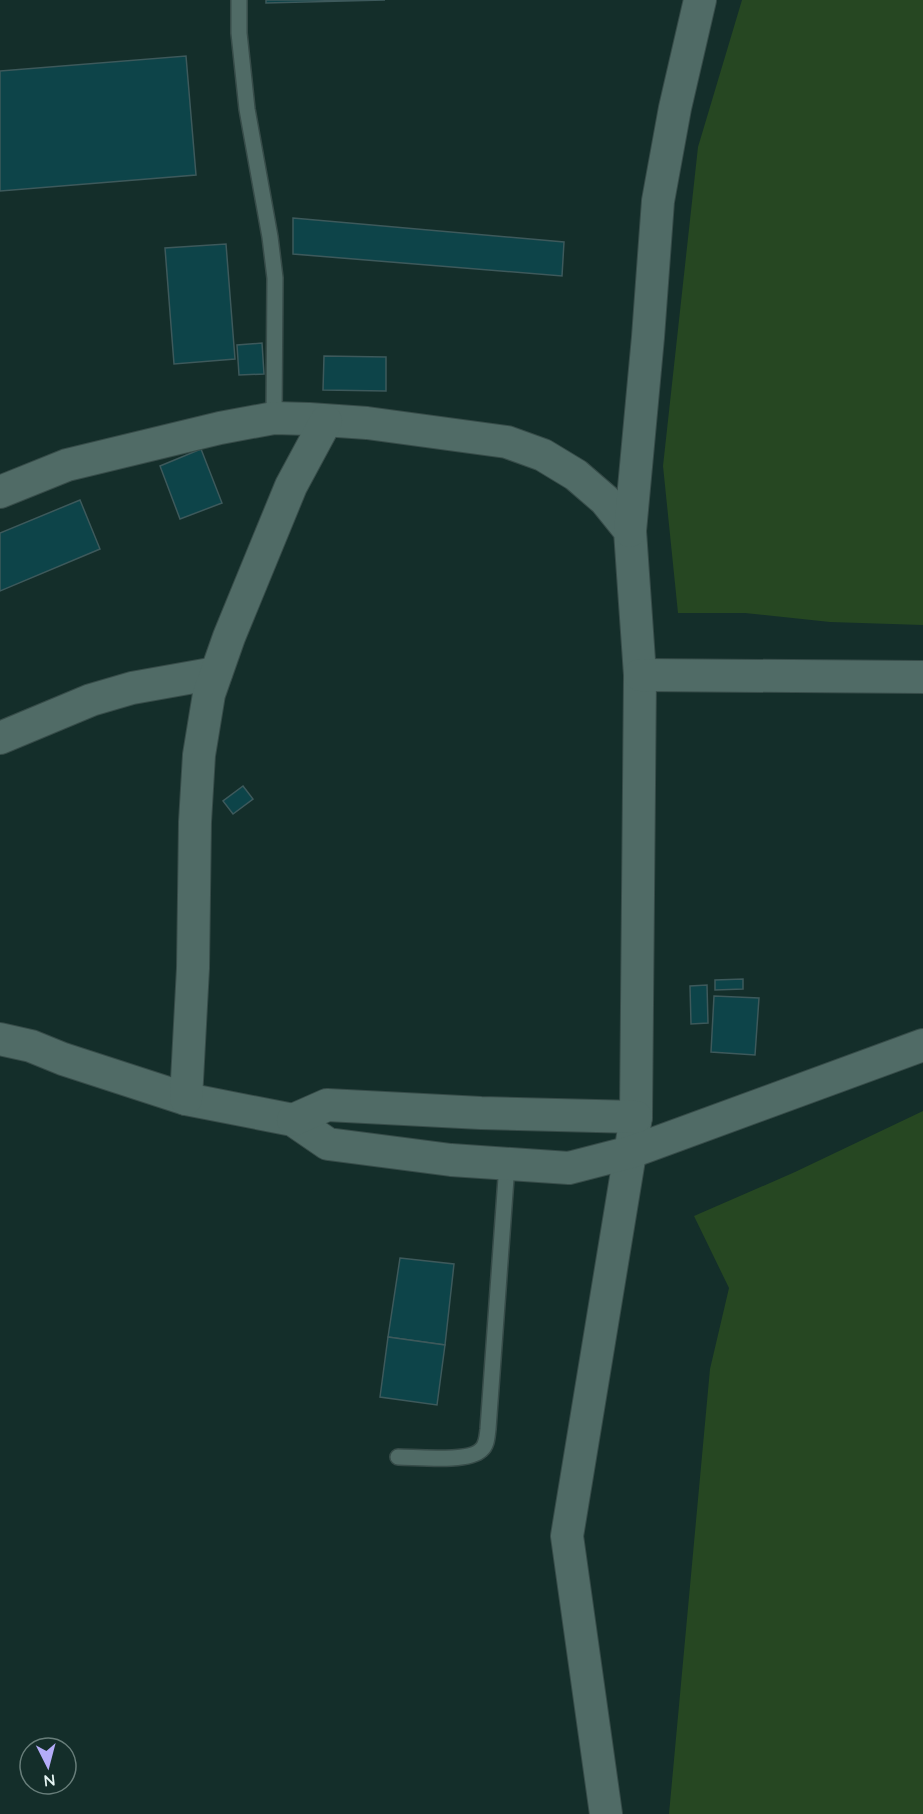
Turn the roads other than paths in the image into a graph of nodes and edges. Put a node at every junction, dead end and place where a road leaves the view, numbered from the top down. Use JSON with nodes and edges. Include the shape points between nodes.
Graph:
{"nodes":[{"id":1,"x":239,"y":0,"type":"edge"},
{"id":2,"x":700,"y":0,"type":"edge"},
{"id":3,"x":274,"y":418,"type":"junction"},
{"id":4,"x":326,"y":421,"type":"junction"},
{"id":5,"x":0,"y":492,"type":"edge"},
{"id":6,"x":630,"y":531,"type":"junction"},
{"id":7,"x":216,"y":673,"type":"junction"},
{"id":8,"x":640,"y":675,"type":"junction"},
{"id":9,"x":923,"y":677,"type":"edge"},
{"id":10,"x":0,"y":738,"type":"edge"},
{"id":11,"x":0,"y":1039,"type":"edge"},
{"id":12,"x":923,"y":1045,"type":"edge"},
{"id":13,"x":186,"y":1099,"type":"junction"},
{"id":14,"x":636,"y":1118,"type":"junction"},
{"id":15,"x":293,"y":1120,"type":"junction"},
{"id":16,"x":631,"y":1152,"type":"junction"},
{"id":17,"x":507,"y":1164,"type":"junction"},
{"id":18,"x":398,"y":1456,"type":"dead end"},
{"id":19,"x":606,"y":1814,"type":"edge"}],
"edges":[{"from":1,"to":3,"type":"lane","via":[[246,109],[275,278]]},
{"from":2,"to":6,"type":"street","via":[[658,201]]},
{"from":3,"to":4,"type":"street"},
{"from":3,"to":5,"type":"street","via":[[67,465]]},
{"from":4,"to":6,"type":"street","via":[[507,442],[543,455],[576,475],[605,500]]},
{"from":4,"to":7,"type":"street","via":[[291,486]]},
{"from":6,"to":8,"type":"street"},
{"from":7,"to":10,"type":"street","via":[[132,688],[91,700]]},
{"from":7,"to":13,"type":"street","via":[[208,694],[195,822]]},
{"from":8,"to":9,"type":"street"},
{"from":8,"to":14,"type":"street"},
{"from":11,"to":13,"type":"street"},
{"from":12,"to":16,"type":"street"},
{"from":13,"to":15,"type":"street"},
{"from":14,"to":15,"type":"street","via":[[327,1106]]},
{"from":14,"to":16,"type":"street"},
{"from":15,"to":17,"type":"street","via":[[328,1144]]},
{"from":16,"to":17,"type":"street","via":[[569,1168]]},
{"from":16,"to":19,"type":"street","via":[[567,1536]]},
{"from":17,"to":18,"type":"lane","via":[[486,1444],[475,1455],[462,1457]]}]}
